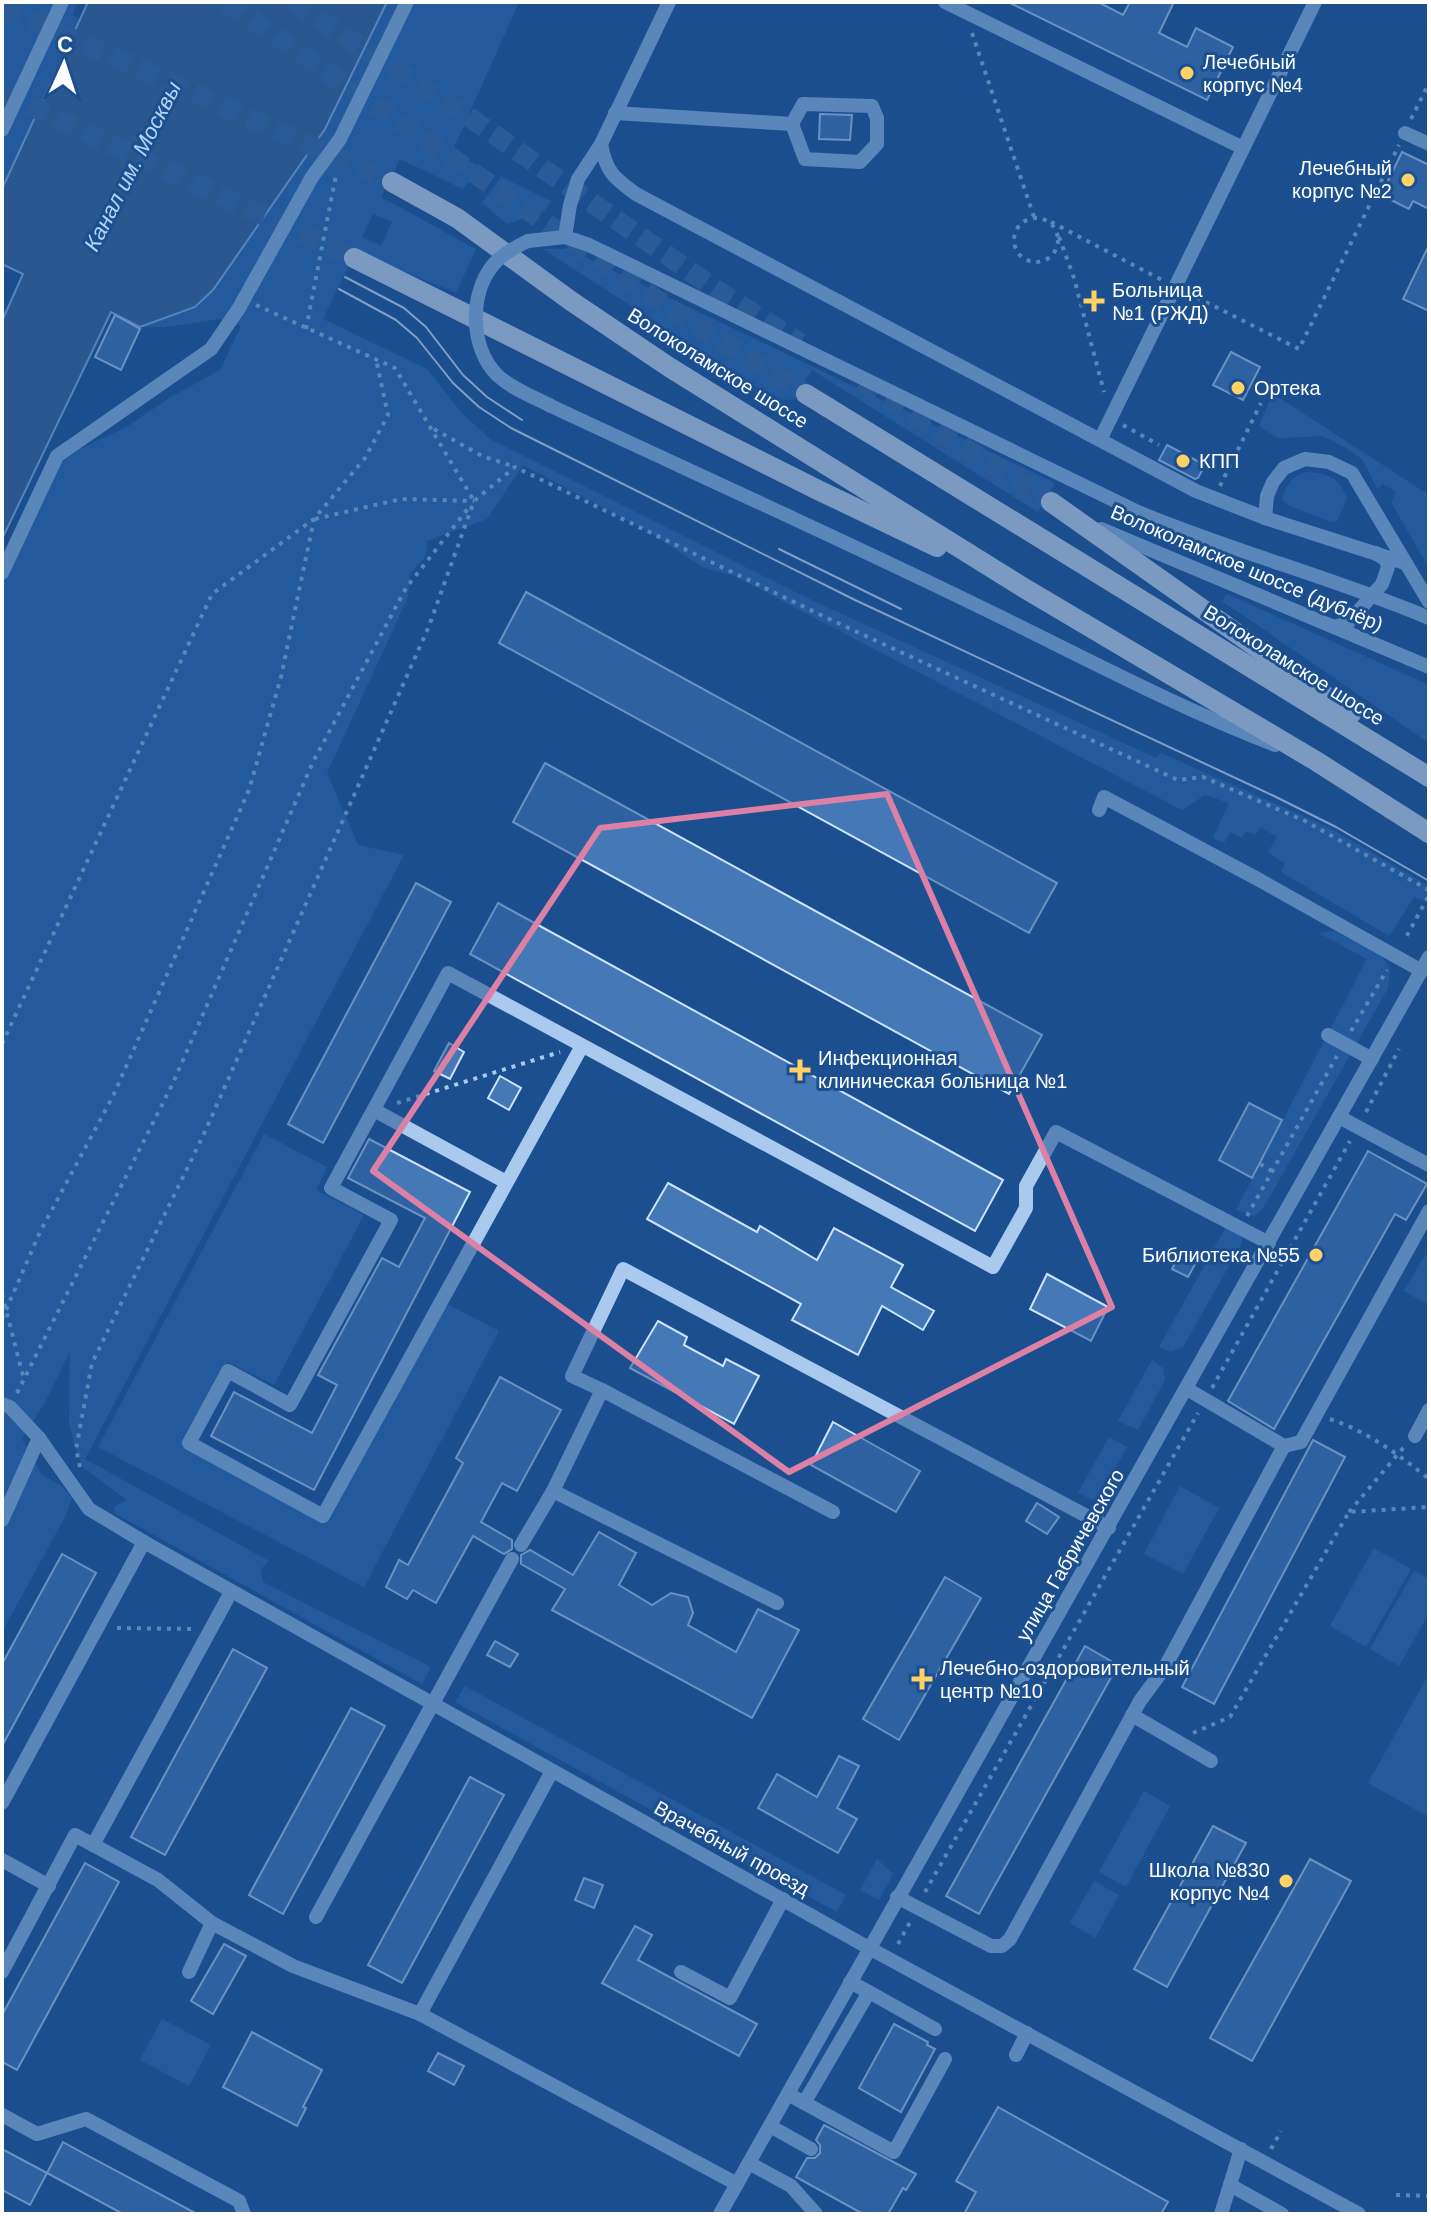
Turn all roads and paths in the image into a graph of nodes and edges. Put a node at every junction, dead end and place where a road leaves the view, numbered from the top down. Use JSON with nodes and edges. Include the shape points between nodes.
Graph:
{"nodes":[{"id":1,"x":62,"y":2,"type":"edge"},
{"id":2,"x":407,"y":2,"type":"edge"},
{"id":3,"x":669,"y":2,"type":"edge"},
{"id":4,"x":945,"y":2,"type":"edge"},
{"id":5,"x":1315,"y":2,"type":"edge"},
{"id":6,"x":967,"y":7,"type":"edge"},
{"id":7,"x":1429,"y":83,"type":"edge"},
{"id":8,"x":615,"y":113,"type":"junction"},
{"id":9,"x":792,"y":124,"type":"junction"},
{"id":10,"x":2,"y":130,"type":"edge"},
{"id":11,"x":1405,"y":133,"type":"junction"},
{"id":12,"x":340,"y":139,"type":"junction"},
{"id":13,"x":601,"y":144,"type":"junction"},
{"id":14,"x":1429,"y":144,"type":"edge"},
{"id":15,"x":1243,"y":148,"type":"junction"},
{"id":16,"x":392,"y":182,"type":"tunnel mouth"},
{"id":17,"x":1034,"y":217,"type":"junction"},
{"id":18,"x":1051,"y":222,"type":"junction"},
{"id":19,"x":565,"y":237,"type":"junction"},
{"id":20,"x":1059,"y":237,"type":"junction"},
{"id":21,"x":354,"y":258,"type":"tunnel mouth"},
{"id":22,"x":1175,"y":286,"type":"junction"},
{"id":23,"x":243,"y":298,"type":"junction"},
{"id":24,"x":306,"y":329,"type":"junction"},
{"id":25,"x":376,"y":359,"type":"junction"},
{"id":26,"x":806,"y":394,"type":"tunnel mouth"},
{"id":27,"x":1111,"y":418,"type":"junction"},
{"id":28,"x":432,"y":428,"type":"junction"},
{"id":29,"x":1100,"y":440,"type":"junction"},
{"id":30,"x":1159,"y":445,"type":"dead end"},
{"id":31,"x":515,"y":467,"type":"junction"},
{"id":32,"x":474,"y":501,"type":"junction"},
{"id":33,"x":1051,"y":502,"type":"joint"},
{"id":34,"x":1265,"y":518,"type":"junction"},
{"id":35,"x":314,"y":519,"type":"junction"},
{"id":36,"x":1376,"y":553,"type":"junction"},
{"id":37,"x":1405,"y":563,"type":"junction"},
{"id":38,"x":2,"y":573,"type":"edge"},
{"id":39,"x":1024,"y":588,"type":"junction"},
{"id":40,"x":1374,"y":595,"type":"junction"},
{"id":41,"x":1429,"y":602,"type":"edge"},
{"id":42,"x":1429,"y":618,"type":"edge"},
{"id":43,"x":1334,"y":627,"type":"junction"},
{"id":44,"x":1429,"y":667,"type":"edge"},
{"id":45,"x":1316,"y":761,"type":"junction"},
{"id":46,"x":1429,"y":769,"type":"edge"},
{"id":47,"x":1429,"y":777,"type":"edge"},
{"id":48,"x":1099,"y":810,"type":"dead end"},
{"id":49,"x":1429,"y":833,"type":"edge"},
{"id":50,"x":1395,"y":956,"type":"junction"},
{"id":51,"x":1425,"y":964,"type":"edge"},
{"id":52,"x":1328,"y":1035,"type":"dead end"},
{"id":53,"x":2,"y":1044,"type":"edge"},
{"id":54,"x":1345,"y":1044,"type":"junction"},
{"id":55,"x":582,"y":1046,"type":"junction"},
{"id":56,"x":1400,"y":1047,"type":"dead end"},
{"id":57,"x":1372,"y":1059,"type":"junction"},
{"id":58,"x":374,"y":1110,"type":"junction"},
{"id":59,"x":1339,"y":1117,"type":"junction"},
{"id":60,"x":1358,"y":1127,"type":"junction"},
{"id":61,"x":1260,"y":1164,"type":"dead end"},
{"id":62,"x":1429,"y":1165,"type":"edge"},
{"id":63,"x":1272,"y":1171,"type":"junction"},
{"id":64,"x":506,"y":1182,"type":"junction"},
{"id":65,"x":1429,"y":1211,"type":"edge"},
{"id":66,"x":1240,"y":1228,"type":"junction"},
{"id":67,"x":1269,"y":1243,"type":"junction"},
{"id":68,"x":2,"y":1294,"type":"edge"},
{"id":69,"x":6,"y":1309,"type":"junction"},
{"id":70,"x":2,"y":1319,"type":"edge"},
{"id":71,"x":24,"y":1378,"type":"junction"},
{"id":72,"x":1187,"y":1389,"type":"junction"},
{"id":73,"x":602,"y":1390,"type":"junction"},
{"id":74,"x":1205,"y":1400,"type":"junction"},
{"id":75,"x":6,"y":1406,"type":"edge"},
{"id":76,"x":1429,"y":1410,"type":"edge"},
{"id":77,"x":1316,"y":1414,"type":"junction"},
{"id":78,"x":1415,"y":1436,"type":"joint"},
{"id":79,"x":39,"y":1438,"type":"junction"},
{"id":80,"x":1284,"y":1446,"type":"junction"},
{"id":81,"x":1398,"y":1454,"type":"junction"},
{"id":82,"x":1429,"y":1479,"type":"edge"},
{"id":83,"x":553,"y":1491,"type":"junction"},
{"id":84,"x":1429,"y":1507,"type":"edge"},
{"id":85,"x":89,"y":1509,"type":"junction"},
{"id":86,"x":833,"y":1512,"type":"dead end"},
{"id":87,"x":1349,"y":1512,"type":"junction"},
{"id":88,"x":2,"y":1520,"type":"edge"},
{"id":89,"x":1109,"y":1528,"type":"junction"},
{"id":90,"x":144,"y":1542,"type":"junction"},
{"id":91,"x":521,"y":1545,"type":"dead end"},
{"id":92,"x":512,"y":1559,"type":"dead end"},
{"id":93,"x":231,"y":1592,"type":"junction"},
{"id":94,"x":777,"y":1603,"type":"dead end"},
{"id":95,"x":97,"y":1628,"type":"junction"},
{"id":96,"x":211,"y":1630,"type":"junction"},
{"id":97,"x":432,"y":1704,"type":"junction"},
{"id":98,"x":1132,"y":1715,"type":"junction"},
{"id":99,"x":1176,"y":1741,"type":"junction"},
{"id":100,"x":1211,"y":1761,"type":"dead end"},
{"id":101,"x":552,"y":1771,"type":"junction"},
{"id":102,"x":2,"y":1803,"type":"edge"},
{"id":103,"x":93,"y":1845,"type":"junction"},
{"id":104,"x":2,"y":1860,"type":"edge"},
{"id":105,"x":49,"y":1886,"type":"junction"},
{"id":106,"x":897,"y":1897,"type":"junction"},
{"id":107,"x":783,"y":1899,"type":"junction"},
{"id":108,"x":917,"y":1908,"type":"junction"},
{"id":109,"x":316,"y":1917,"type":"dead end"},
{"id":110,"x":212,"y":1923,"type":"junction"},
{"id":111,"x":898,"y":1944,"type":"dead end"},
{"id":112,"x":869,"y":1948,"type":"junction"},
{"id":113,"x":2,"y":1972,"type":"edge"},
{"id":114,"x":189,"y":1972,"type":"dead end"},
{"id":115,"x":681,"y":1972,"type":"dead end"},
{"id":116,"x":850,"y":1982,"type":"junction"},
{"id":117,"x":869,"y":1992,"type":"junction"},
{"id":118,"x":420,"y":2014,"type":"junction"},
{"id":119,"x":935,"y":2029,"type":"dead end"},
{"id":120,"x":1027,"y":2033,"type":"junction"},
{"id":121,"x":1016,"y":2055,"type":"dead end"},
{"id":122,"x":945,"y":2059,"type":"dead end"},
{"id":123,"x":788,"y":2094,"type":"junction"},
{"id":124,"x":804,"y":2103,"type":"junction"},
{"id":125,"x":2,"y":2115,"type":"edge"},
{"id":126,"x":770,"y":2126,"type":"junction"},
{"id":127,"x":1281,"y":2131,"type":"dead end"},
{"id":128,"x":811,"y":2149,"type":"dead end"},
{"id":129,"x":1241,"y":2149,"type":"junction"},
{"id":130,"x":1270,"y":2152,"type":"dead end"},
{"id":131,"x":749,"y":2163,"type":"junction"},
{"id":132,"x":737,"y":2184,"type":"junction"},
{"id":133,"x":1230,"y":2185,"type":"junction"},
{"id":134,"x":1396,"y":2195,"type":"dead end"},
{"id":135,"x":1429,"y":2196,"type":"edge"},
{"id":136,"x":244,"y":2214,"type":"edge"},
{"id":137,"x":720,"y":2214,"type":"edge"},
{"id":138,"x":816,"y":2214,"type":"edge"},
{"id":139,"x":1221,"y":2214,"type":"edge"},
{"id":140,"x":1282,"y":2214,"type":"edge"},
{"id":141,"x":1359,"y":2214,"type":"edge"}],
"edges":[{"from":1,"to":10,"type":"street"},
{"from":2,"to":12,"type":"street"},
{"from":3,"to":8,"type":"street"},
{"from":4,"to":6,"type":"street"},
{"from":5,"to":15,"type":"street"},
{"from":6,"to":15,"type":"street"},
{"from":6,"to":17,"type":"path"},
{"from":7,"to":11,"type":"path"},
{"from":8,"to":9,"type":"street"},
{"from":8,"to":13,"type":"street"},
{"from":9,"to":9,"type":"street","via":[[803,104],[872,106],[877,144],[860,162],[805,159]]},
{"from":11,"to":14,"type":"street"},
{"from":11,"to":22,"type":"path","via":[[1299,349]]},
{"from":12,"to":23,"type":"street","via":[[312,177]]},
{"from":12,"to":24,"type":"path"},
{"from":13,"to":19,"type":"street","via":[[578,179]]},
{"from":13,"to":29,"type":"street","via":[[613,178],[636,194]]},
{"from":15,"to":22,"type":"street"},
{"from":16,"to":39,"type":"main road","name":"Волоколамское шоссе","via":[[457,218],[669,367]]},
{"from":17,"to":18,"type":"path"},
{"from":17,"to":20,"type":"path","via":[[1018,226],[1013,243],[1022,258],[1039,263],[1055,255]]},
{"from":18,"to":20,"type":"path"},
{"from":18,"to":22,"type":"path"},
{"from":19,"to":40,"type":"street","via":[[1138,512]]},
{"from":19,"to":45,"type":"street","bridge":true,"via":[[528,241],[493,264],[482,282],[476,328],[482,352],[497,375],[551,406],[1186,709]]},
{"from":20,"to":27,"type":"path"},
{"from":21,"to":39,"type":"main road","name":"Волоколамское шоссе"},
{"from":22,"to":27,"type":"street"},
{"from":23,"to":24,"type":"path"},
{"from":23,"to":38,"type":"street","via":[[211,349],[57,456]]},
{"from":24,"to":25,"type":"path"},
{"from":25,"to":28,"type":"path","via":[[395,368]]},
{"from":25,"to":35,"type":"path","via":[[388,415],[365,458]]},
{"from":26,"to":47,"type":"main road","name":"Волоколамское шоссе"},
{"from":27,"to":29,"type":"street"},
{"from":27,"to":30,"type":"path"},
{"from":28,"to":31,"type":"path","via":[[482,456]]},
{"from":28,"to":32,"type":"path"},
{"from":29,"to":34,"type":"street","via":[[1222,503]]},
{"from":31,"to":32,"type":"path"},
{"from":31,"to":50,"type":"path","via":[[1178,780],[1203,777],[1332,836],[1427,889],[1428,897]]},
{"from":32,"to":35,"type":"path","via":[[401,499]]},
{"from":32,"to":71,"type":"path","via":[[406,588],[313,762],[173,1083]]},
{"from":32,"to":85,"type":"path","via":[[429,626],[216,1107],[92,1363],[76,1449]]},
{"from":33,"to":43,"type":"street","name":"Волоколамское шоссе (дублёр)","via":[[1117,537]]},
{"from":33,"to":46,"type":"main road"},
{"from":34,"to":36,"type":"street"},
{"from":34,"to":37,"type":"street","via":[[1267,496],[1284,468],[1305,459],[1329,462],[1352,473]]},
{"from":35,"to":53,"type":"path","via":[[212,594]]},
{"from":35,"to":69,"type":"path","via":[[281,677],[249,790],[113,1096],[40,1232]]},
{"from":36,"to":37,"type":"street"},
{"from":36,"to":40,"type":"street","via":[[1388,567]]},
{"from":37,"to":41,"type":"street"},
{"from":39,"to":45,"type":"main road","name":"Волоколамское шоссе"},
{"from":40,"to":42,"type":"street"},
{"from":40,"to":43,"type":"street","via":[[1348,623]]},
{"from":43,"to":44,"type":"street","name":"Волоколамское шоссе (дублёр)"},
{"from":45,"to":49,"type":"main road","name":"Волоколамское шоссе"},
{"from":48,"to":50,"type":"street","via":[[1104,797]]},
{"from":50,"to":51,"type":"street"},
{"from":50,"to":54,"type":"path"},
{"from":51,"to":57,"type":"street","name":"улица Габричевского"},
{"from":52,"to":54,"type":"street"},
{"from":54,"to":57,"type":"street"},
{"from":54,"to":63,"type":"path"},
{"from":55,"to":58,"type":"path"},
{"from":55,"to":58,"type":"street","via":[[448,973]]},
{"from":55,"to":64,"type":"street"},
{"from":55,"to":66,"type":"street","via":[[993,1267],[1026,1208],[1026,1186],[1056,1132]]},
{"from":56,"to":60,"type":"path"},
{"from":57,"to":59,"type":"street","name":"улица Габричевского"},
{"from":58,"to":64,"type":"street"},
{"from":58,"to":64,"type":"street","via":[[331,1188],[391,1220],[290,1405],[228,1371],[189,1443],[323,1516]]},
{"from":59,"to":60,"type":"street"},
{"from":59,"to":67,"type":"street","name":"улица Габричевского"},
{"from":60,"to":62,"type":"street"},
{"from":60,"to":74,"type":"path"},
{"from":61,"to":63,"type":"path"},
{"from":63,"to":66,"type":"path"},
{"from":65,"to":77,"type":"street"},
{"from":66,"to":67,"type":"street"},
{"from":67,"to":72,"type":"street","name":"улица Габричевского"},
{"from":68,"to":69,"type":"path"},
{"from":69,"to":70,"type":"path"},
{"from":69,"to":71,"type":"path"},
{"from":71,"to":75,"type":"path"},
{"from":72,"to":74,"type":"street"},
{"from":72,"to":89,"type":"street","name":"улица Габричевского"},
{"from":73,"to":83,"type":"street"},
{"from":73,"to":86,"type":"street"},
{"from":73,"to":89,"type":"street","via":[[572,1376],[623,1269]]},
{"from":74,"to":80,"type":"street"},
{"from":74,"to":108,"type":"path"},
{"from":75,"to":79,"type":"street"},
{"from":76,"to":78,"type":"street"},
{"from":77,"to":80,"type":"street","via":[[1301,1442]]},
{"from":77,"to":81,"type":"path","via":[[1355,1428]]},
{"from":78,"to":81,"type":"path"},
{"from":79,"to":85,"type":"street"},
{"from":79,"to":88,"type":"street"},
{"from":80,"to":98,"type":"street","via":[[1165,1667]]},
{"from":81,"to":82,"type":"path"},
{"from":81,"to":87,"type":"path"},
{"from":83,"to":91,"type":"street"},
{"from":83,"to":94,"type":"street"},
{"from":84,"to":87,"type":"path"},
{"from":85,"to":90,"type":"street","name":"Врачебный проезд"},
{"from":87,"to":99,"type":"path","via":[[1230,1717]]},
{"from":89,"to":106,"type":"street","name":"улица Габричевского"},
{"from":90,"to":93,"type":"street","name":"Врачебный проезд"},
{"from":90,"to":95,"type":"street"},
{"from":92,"to":97,"type":"street"},
{"from":93,"to":96,"type":"street"},
{"from":93,"to":97,"type":"street","name":"Врачебный проезд"},
{"from":95,"to":96,"type":"path"},
{"from":95,"to":102,"type":"street"},
{"from":96,"to":103,"type":"street"},
{"from":97,"to":101,"type":"street","name":"Врачебный проезд"},
{"from":97,"to":109,"type":"street"},
{"from":98,"to":99,"type":"street"},
{"from":98,"to":108,"type":"street","via":[[1010,1939],[991,1946]]},
{"from":99,"to":100,"type":"street"},
{"from":101,"to":107,"type":"street","name":"Врачебный проезд"},
{"from":101,"to":118,"type":"street"},
{"from":103,"to":105,"type":"street","via":[[75,1835]]},
{"from":103,"to":110,"type":"street","via":[[158,1880]]},
{"from":104,"to":105,"type":"street"},
{"from":105,"to":113,"type":"street"},
{"from":106,"to":108,"type":"street"},
{"from":106,"to":112,"type":"street","name":"улица Габричевского"},
{"from":107,"to":112,"type":"street","name":"Врачебный проезд"},
{"from":107,"to":115,"type":"street","via":[[730,1998]]},
{"from":108,"to":111,"type":"path"},
{"from":110,"to":114,"type":"street"},
{"from":110,"to":118,"type":"street","via":[[293,1966]]},
{"from":112,"to":116,"type":"street","name":"улица Габричевского"},
{"from":112,"to":120,"type":"street","name":"Врачебный проезд"},
{"from":116,"to":117,"type":"street"},
{"from":116,"to":123,"type":"street","name":"улица Габричевского"},
{"from":117,"to":119,"type":"street"},
{"from":117,"to":124,"type":"street"},
{"from":118,"to":132,"type":"street"},
{"from":120,"to":121,"type":"street"},
{"from":120,"to":129,"type":"street","name":"Врачебный проезд"},
{"from":122,"to":124,"type":"street","via":[[894,2152]]},
{"from":123,"to":124,"type":"street"},
{"from":123,"to":126,"type":"street","name":"улица Габричевского"},
{"from":125,"to":136,"type":"street","via":[[37,2134],[86,2119],[239,2201]]},
{"from":126,"to":128,"type":"street"},
{"from":126,"to":131,"type":"street","name":"улица Габричевского"},
{"from":127,"to":130,"type":"path"},
{"from":129,"to":133,"type":"street"},
{"from":129,"to":141,"type":"street","name":"Врачебный проезд"},
{"from":131,"to":132,"type":"street","name":"улица Габричевского"},
{"from":131,"to":138,"type":"street","via":[[791,2186]]},
{"from":132,"to":137,"type":"street","name":"улица Габричевского"},
{"from":133,"to":139,"type":"street"},
{"from":133,"to":140,"type":"street"},
{"from":134,"to":135,"type":"path"}]}
